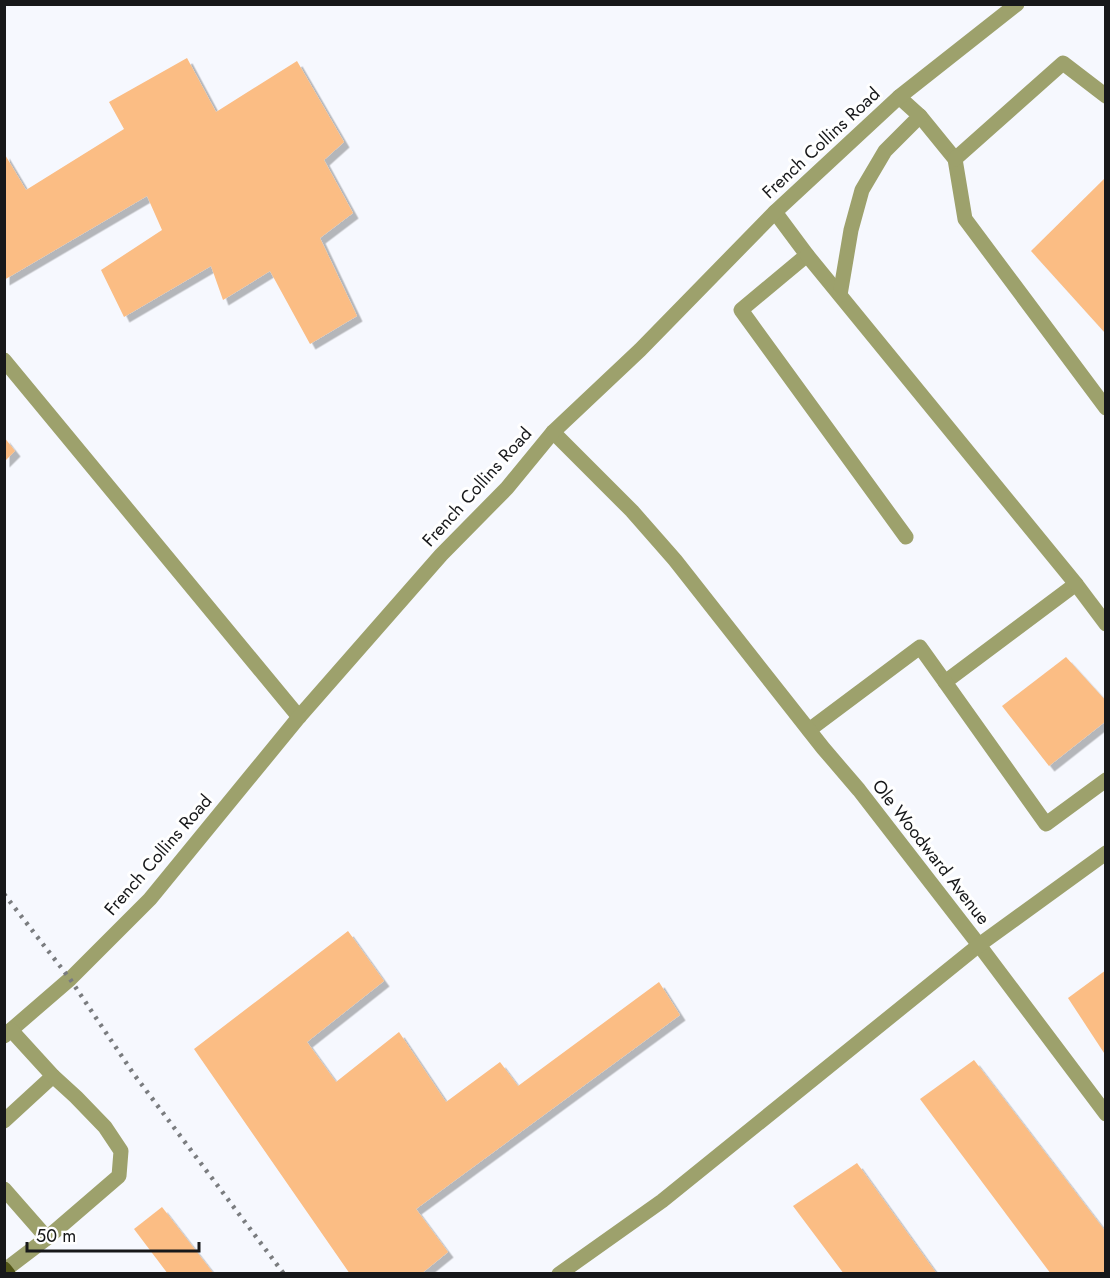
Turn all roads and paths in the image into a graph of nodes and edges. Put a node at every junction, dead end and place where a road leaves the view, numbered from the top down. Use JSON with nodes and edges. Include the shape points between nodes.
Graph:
{"nodes":[{"id":1,"x":1017,"y":4,"type":"edge"},
{"id":2,"x":1106,"y":96,"type":"edge"},
{"id":3,"x":899,"y":97,"type":"junction"},
{"id":4,"x":920,"y":116,"type":"junction"},
{"id":5,"x":955,"y":159,"type":"junction"},
{"id":6,"x":775,"y":212,"type":"junction"},
{"id":7,"x":807,"y":255,"type":"junction"},
{"id":8,"x":840,"y":295,"type":"junction"},
{"id":9,"x":4,"y":360,"type":"edge"},
{"id":10,"x":1106,"y":408,"type":"edge"},
{"id":11,"x":553,"y":432,"type":"junction"},
{"id":12,"x":906,"y":537,"type":"dead end"},
{"id":13,"x":1076,"y":584,"type":"junction"},
{"id":14,"x":1106,"y":624,"type":"edge"},
{"id":15,"x":945,"y":682,"type":"junction"},
{"id":16,"x":299,"y":717,"type":"junction"},
{"id":17,"x":808,"y":730,"type":"junction"},
{"id":18,"x":1106,"y":780,"type":"edge"},
{"id":19,"x":1106,"y":853,"type":"edge"},
{"id":20,"x":979,"y":945,"type":"junction"},
{"id":21,"x":8,"y":1033,"type":"edge"},
{"id":22,"x":53,"y":1076,"type":"junction"},
{"id":23,"x":1106,"y":1114,"type":"edge"},
{"id":24,"x":4,"y":1121,"type":"edge"},
{"id":25,"x":4,"y":1189,"type":"edge"},
{"id":26,"x":47,"y":1238,"type":"junction"},
{"id":27,"x":5,"y":1269,"type":"edge"},
{"id":28,"x":8,"y":1274,"type":"edge"},
{"id":29,"x":559,"y":1274,"type":"edge"}],
"edges":[{"from":1,"to":3,"type":"street","name":"French Collins Road"},
{"from":2,"to":5,"type":"street","via":[[1063,63]]},
{"from":3,"to":4,"type":"street"},
{"from":3,"to":6,"type":"street","name":"French Collins Road"},
{"from":4,"to":5,"type":"street"},
{"from":4,"to":8,"type":"street","via":[[885,151],[862,190],[850,230]]},
{"from":5,"to":10,"type":"street","via":[[965,219]]},
{"from":6,"to":7,"type":"street"},
{"from":6,"to":11,"type":"street","name":"French Collins Road"},
{"from":7,"to":8,"type":"street"},
{"from":7,"to":12,"type":"street","via":[[741,310]]},
{"from":8,"to":13,"type":"street"},
{"from":9,"to":16,"type":"street"},
{"from":11,"to":16,"type":"street","name":"French Collins Road"},
{"from":11,"to":17,"type":"street","name":"Ole Woodward Avenue","via":[[675,560]]},
{"from":13,"to":14,"type":"street"},
{"from":13,"to":15,"type":"street"},
{"from":15,"to":17,"type":"street","via":[[920,647]]},
{"from":15,"to":18,"type":"street","via":[[1046,824]]},
{"from":16,"to":21,"type":"street","name":"French Collins Road","via":[[150,899],[70,979]]},
{"from":17,"to":20,"type":"street","name":"Ole Woodward Avenue"},
{"from":19,"to":20,"type":"street"},
{"from":20,"to":23,"type":"street"},
{"from":20,"to":29,"type":"street","name":"Ole Woodward Avenue","via":[[662,1201]]},
{"from":21,"to":22,"type":"street"},
{"from":22,"to":24,"type":"street"},
{"from":22,"to":26,"type":"street","via":[[105,1127],[121,1151],[119,1176]]},
{"from":25,"to":26,"type":"street"},
{"from":26,"to":27,"type":"street"},
{"from":27,"to":28,"type":"main road"}]}
